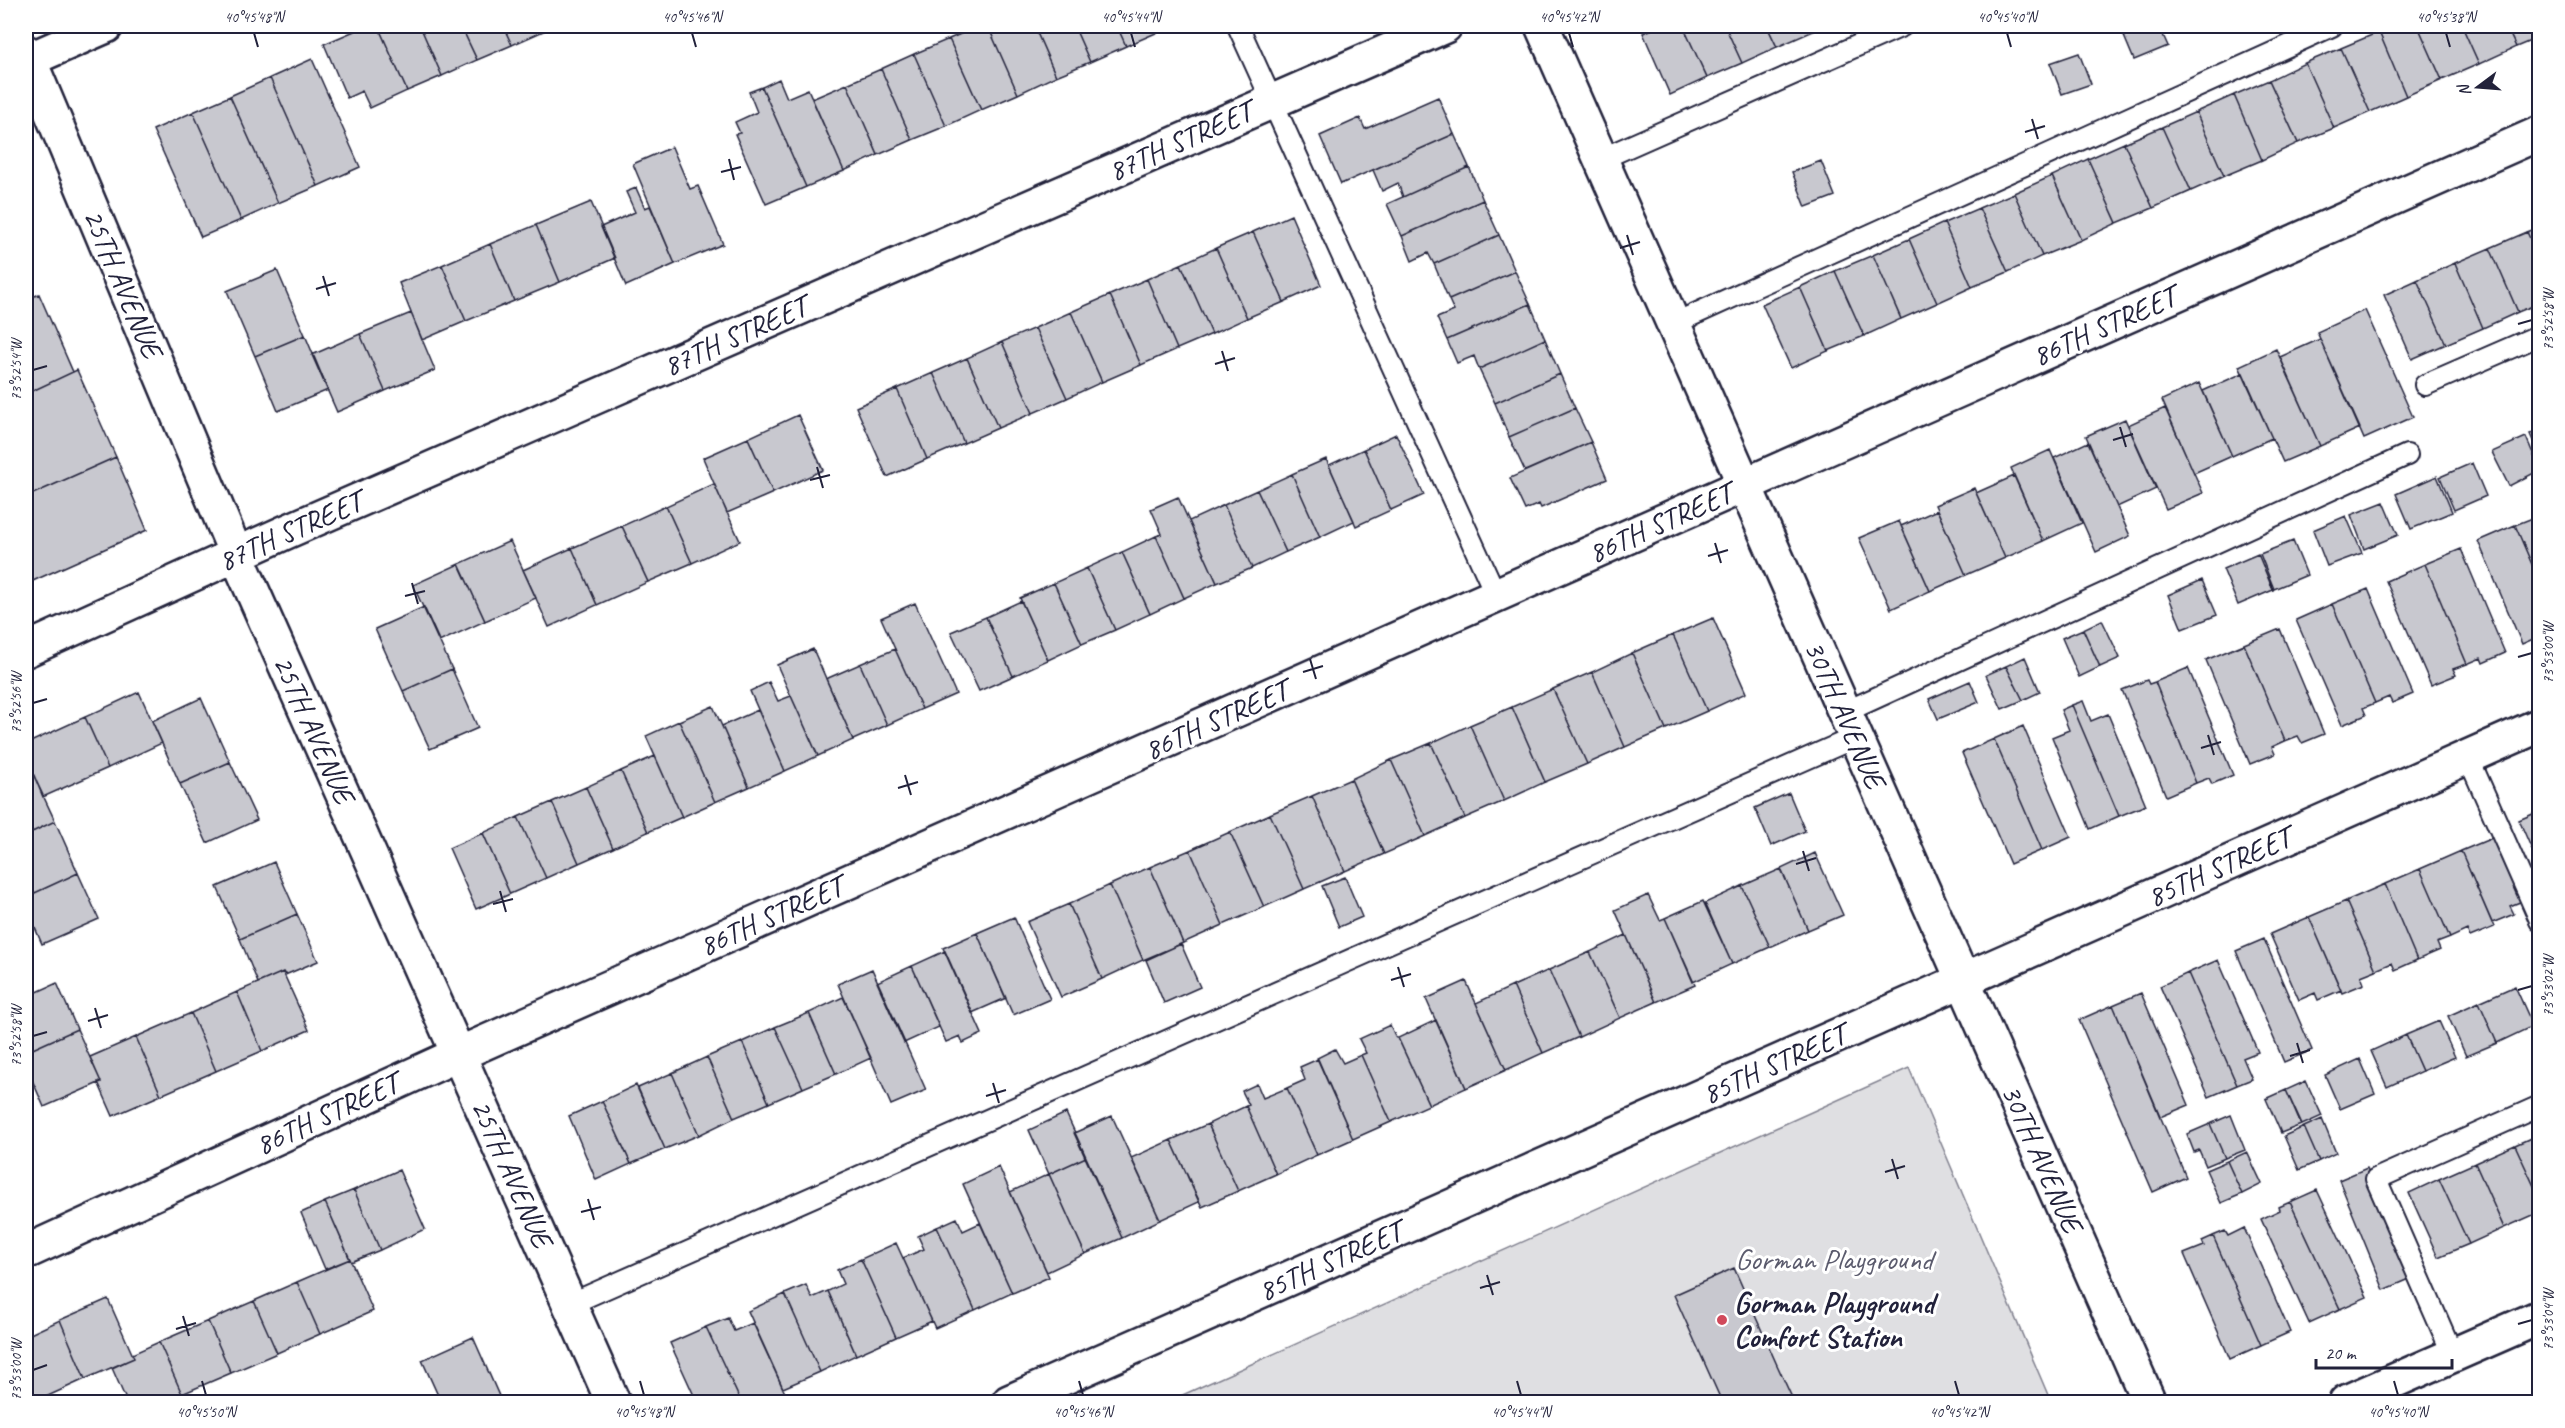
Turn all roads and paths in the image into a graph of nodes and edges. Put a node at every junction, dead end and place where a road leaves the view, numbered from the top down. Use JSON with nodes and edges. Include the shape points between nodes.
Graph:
{"nodes":[{"id":1,"x":106,"y":26,"type":"edge"},
{"id":2,"x":1238,"y":26,"type":"edge"},
{"id":3,"x":1445,"y":26,"type":"edge"},
{"id":4,"x":1542,"y":26,"type":"edge"},
{"id":5,"x":1902,"y":26,"type":"edge"},
{"id":6,"x":2332,"y":26,"type":"edge"},
{"id":7,"x":27,"y":58,"type":"edge"},
{"id":8,"x":1271,"y":101,"type":"junction"},
{"id":9,"x":2540,"y":133,"type":"edge"},
{"id":10,"x":1601,"y":159,"type":"junction"},
{"id":11,"x":1673,"y":324,"type":"junction"},
{"id":12,"x":2540,"y":335,"type":"edge"},
{"id":13,"x":2426,"y":385,"type":"dead end"},
{"id":14,"x":2408,"y":454,"type":"dead end"},
{"id":15,"x":1745,"y":485,"type":"junction"},
{"id":16,"x":236,"y":554,"type":"junction"},
{"id":17,"x":1496,"y":595,"type":"junction"},
{"id":18,"x":26,"y":650,"type":"edge"},
{"id":19,"x":1850,"y":725,"type":"junction"},
{"id":20,"x":2540,"y":725,"type":"edge"},
{"id":21,"x":2468,"y":757,"type":"junction"},
{"id":22,"x":2540,"y":920,"type":"edge"},
{"id":23,"x":1963,"y":980,"type":"junction"},
{"id":24,"x":459,"y":1054,"type":"junction"},
{"id":25,"x":2540,"y":1106,"type":"edge"},
{"id":26,"x":26,"y":1252,"type":"edge"},
{"id":27,"x":570,"y":1304,"type":"junction"},
{"id":28,"x":2540,"y":1317,"type":"edge"},
{"id":29,"x":2453,"y":1355,"type":"junction"},
{"id":30,"x":613,"y":1402,"type":"edge"},
{"id":31,"x":1009,"y":1402,"type":"edge"},
{"id":32,"x":2149,"y":1402,"type":"edge"},
{"id":33,"x":2346,"y":1402,"type":"edge"}],
"edges":[{"from":1,"to":7,"type":"street"},
{"from":2,"to":8,"type":"lane"},
{"from":3,"to":8,"type":"street","name":"87TH STREET"},
{"from":4,"to":10,"type":"street","name":"30TH AVENUE"},
{"from":5,"to":10,"type":"lane"},
{"from":6,"to":11,"type":"lane"},
{"from":7,"to":16,"type":"street","name":"25TH AVENUE"},
{"from":8,"to":16,"type":"street","name":"87TH STREET"},
{"from":8,"to":17,"type":"lane"},
{"from":9,"to":15,"type":"street","name":"86TH STREET"},
{"from":10,"to":11,"type":"street","name":"30TH AVENUE"},
{"from":11,"to":15,"type":"street","name":"30TH AVENUE"},
{"from":12,"to":13,"type":"lane"},
{"from":14,"to":19,"type":"lane"},
{"from":15,"to":17,"type":"street","name":"86TH STREET"},
{"from":15,"to":19,"type":"street","name":"30TH AVENUE"},
{"from":16,"to":18,"type":"street","name":"87TH STREET"},
{"from":16,"to":24,"type":"street","name":"25TH AVENUE"},
{"from":17,"to":24,"type":"street","name":"86TH STREET"},
{"from":19,"to":23,"type":"street","name":"30TH AVENUE"},
{"from":19,"to":27,"type":"lane"},
{"from":20,"to":21,"type":"street","name":"85TH STREET"},
{"from":21,"to":22,"type":"lane"},
{"from":21,"to":23,"type":"street","name":"85TH STREET"},
{"from":23,"to":31,"type":"street","name":"85TH STREET"},
{"from":23,"to":32,"type":"street","name":"30TH AVENUE"},
{"from":24,"to":26,"type":"street","name":"86TH STREET"},
{"from":24,"to":27,"type":"street","name":"25TH AVENUE"},
{"from":25,"to":29,"type":"lane","via":[[2376,1179]]},
{"from":27,"to":30,"type":"street","name":"25TH AVENUE"},
{"from":28,"to":29,"type":"street"},
{"from":29,"to":33,"type":"street"}]}
